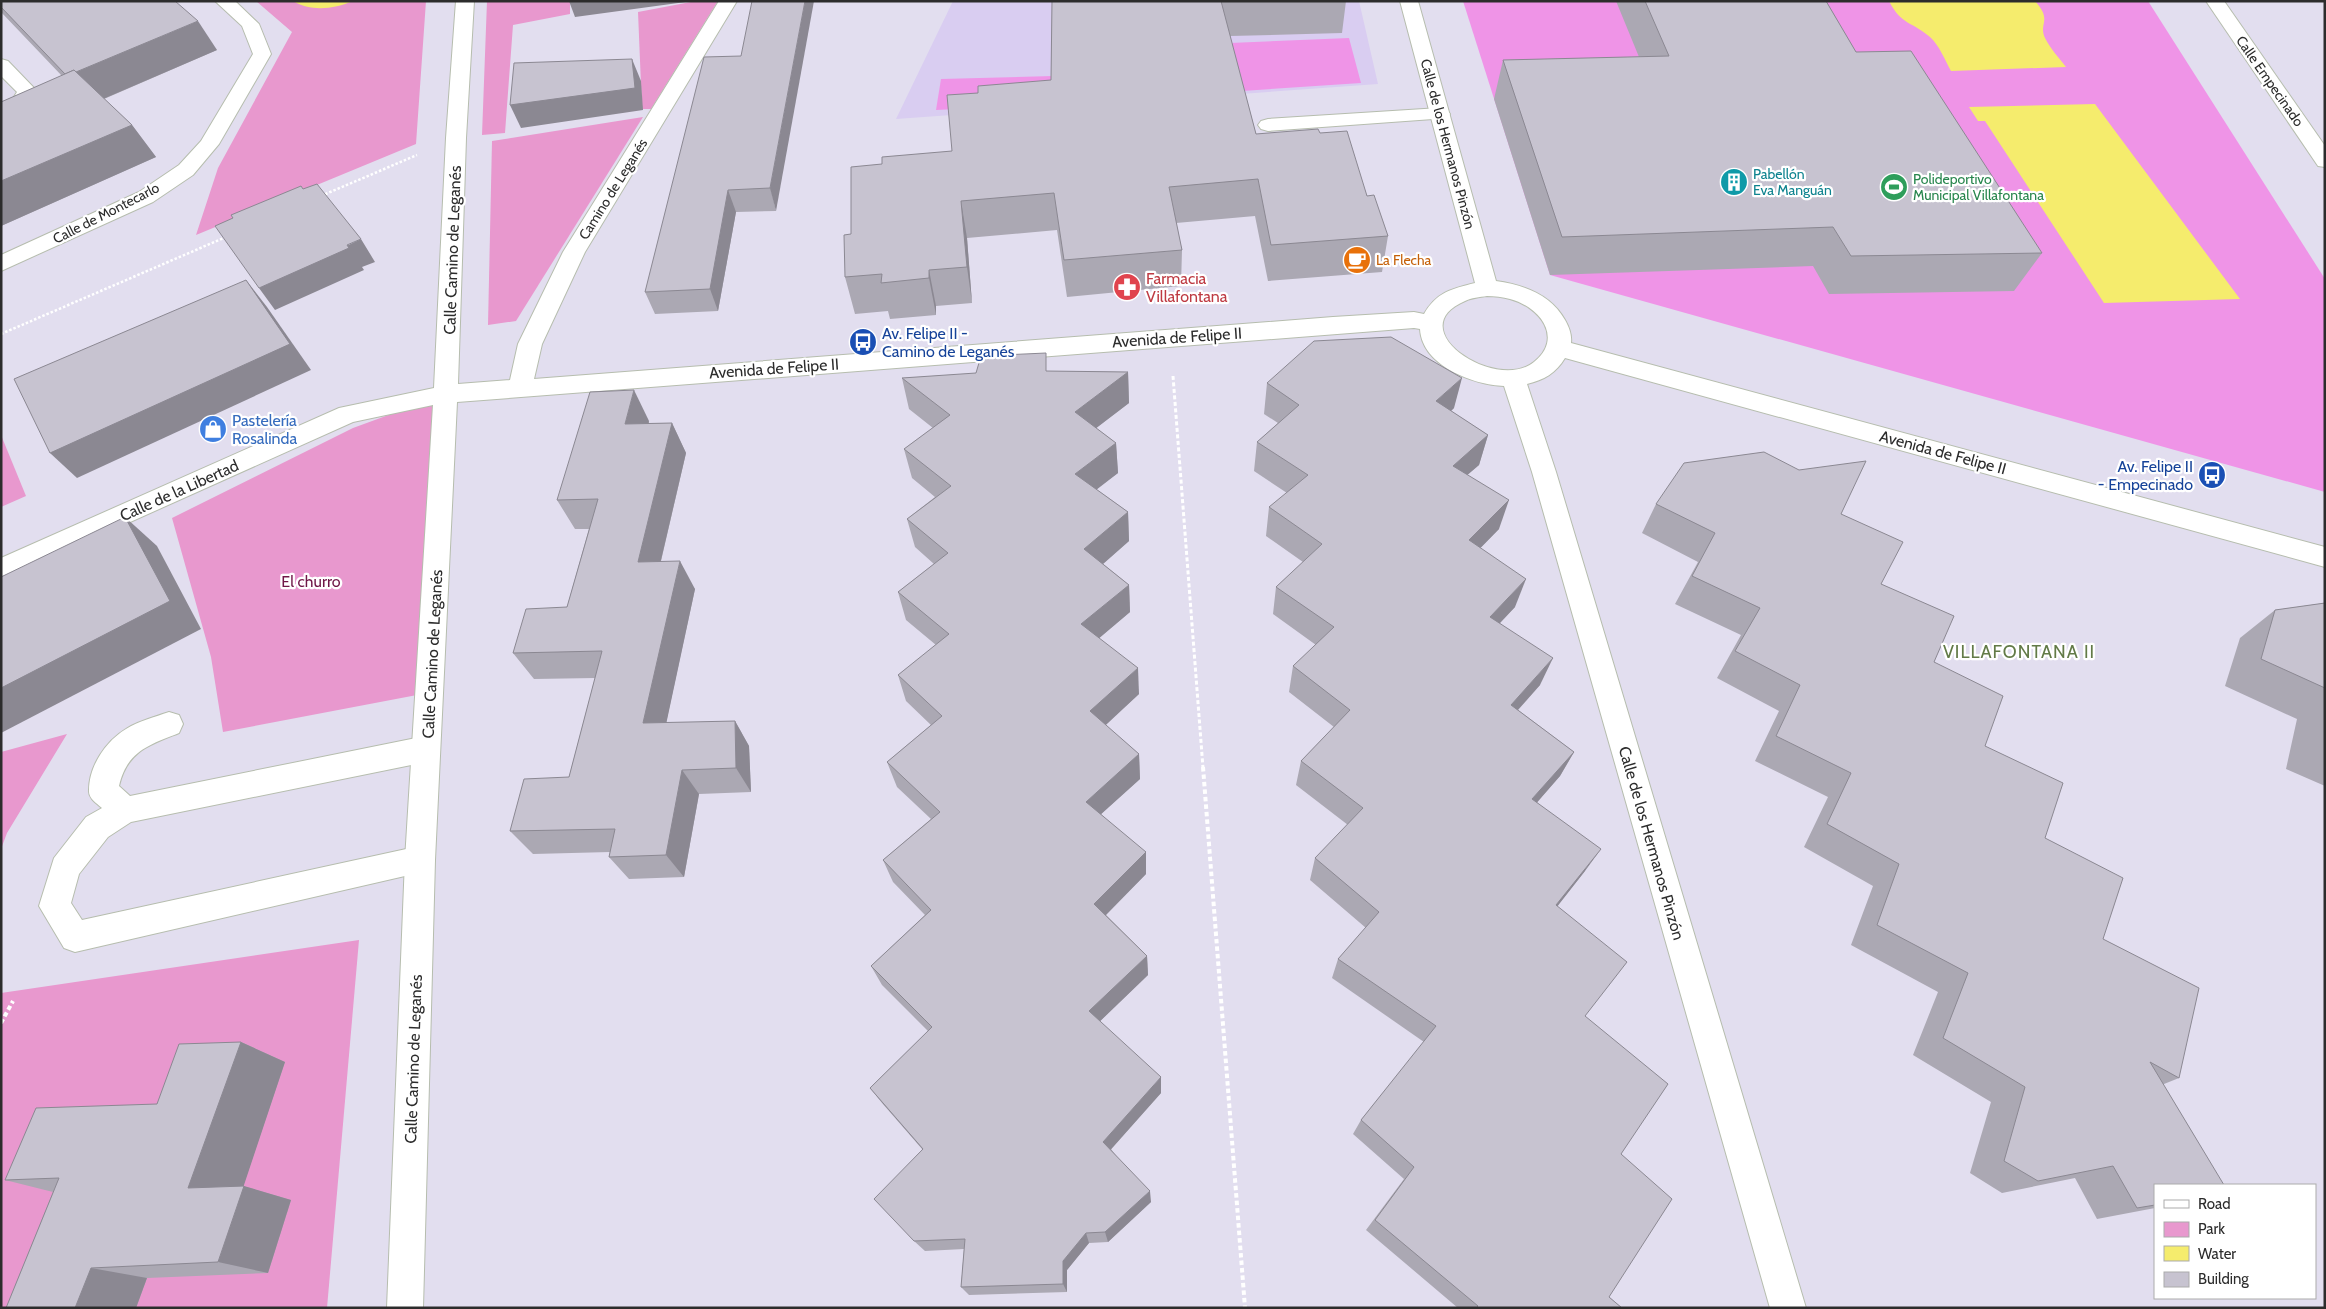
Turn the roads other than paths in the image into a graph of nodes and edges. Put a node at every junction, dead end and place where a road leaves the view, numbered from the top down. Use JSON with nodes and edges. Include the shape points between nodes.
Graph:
{"nodes":[{"id":1,"x":224,"y":1,"type":"edge"},
{"id":2,"x":465,"y":1,"type":"edge"},
{"id":3,"x":728,"y":1,"type":"edge"},
{"id":4,"x":1409,"y":1,"type":"edge"},
{"id":5,"x":2215,"y":1,"type":"edge"},
{"id":6,"x":1,"y":65,"type":"edge"},
{"id":7,"x":1440,"y":114,"type":"junction"},
{"id":8,"x":1,"y":124,"type":"edge"},
{"id":9,"x":1268,"y":125,"type":"dead end"},
{"id":10,"x":2325,"y":161,"type":"edge"},
{"id":11,"x":1,"y":264,"type":"edge"},
{"id":12,"x":1487,"y":288,"type":"junction"},
{"id":13,"x":1430,"y":323,"type":"junction"},
{"id":14,"x":1560,"y":348,"type":"junction"},
{"id":15,"x":1513,"y":378,"type":"junction"},
{"id":16,"x":520,"y":388,"type":"junction"},
{"id":17,"x":446,"y":394,"type":"junction"},
{"id":18,"x":2325,"y":557,"type":"edge"},
{"id":19,"x":1,"y":570,"type":"edge"},
{"id":20,"x":169,"y":724,"type":"dead end"},
{"id":21,"x":426,"y":749,"type":"junction"},
{"id":22,"x":125,"y":810,"type":"junction"},
{"id":23,"x":420,"y":860,"type":"junction"},
{"id":24,"x":405,"y":1308,"type":"edge"},
{"id":25,"x":1788,"y":1308,"type":"edge"}],
"edges":[{"from":1,"to":11,"type":"street","name":"Calle de Montecarlo","via":[[250,24],[262,54],[209,144],[186,170],[146,197]]},
{"from":2,"to":17,"type":"street","name":"Calle Camino de Leganés"},
{"from":3,"to":16,"type":"street","name":"Camino de Leganés","via":[[574,252],[530,344]]},
{"from":4,"to":7,"type":"street","name":"Calle de los Hermanos Pinzón"},
{"from":5,"to":10,"type":"street","name":"Calle Empecinado"},
{"from":6,"to":8,"type":"street","via":[[27,91],[8,122]]},
{"from":7,"to":9,"type":"street"},
{"from":7,"to":12,"type":"street","name":"Calle de los Hermanos Pinzón"},
{"from":12,"to":13,"type":"street","via":[[1466,290],[1449,297],[1436,308]]},
{"from":12,"to":14,"type":"street","via":[[1518,293],[1543,307],[1559,326]]},
{"from":13,"to":15,"type":"street","via":[[1433,340],[1444,356],[1464,369],[1488,377]]},
{"from":13,"to":16,"type":"street","name":"Avenida de Felipe II","via":[[1414,320],[1333,325]]},
{"from":14,"to":15,"type":"street","via":[[1552,362],[1535,373]]},
{"from":14,"to":18,"type":"street","name":"Avenida de Felipe II"},
{"from":15,"to":25,"type":"street","name":"Calle de los Hermanos Pinzón","via":[[1544,472]]},
{"from":16,"to":17,"type":"street","name":"Avenida de Felipe II"},
{"from":17,"to":19,"type":"street","name":"Calle de la Libertad","via":[[348,414]]},
{"from":17,"to":21,"type":"street","name":"Calle Camino de Leganés"},
{"from":20,"to":22,"type":"street","via":[[135,738],[110,762],[104,791]]},
{"from":21,"to":22,"type":"street"},
{"from":21,"to":23,"type":"street","name":"Calle Camino de Leganés"},
{"from":22,"to":23,"type":"street","via":[[97,827],[65,868],[55,906],[75,937]]},
{"from":23,"to":24,"type":"street","name":"Calle Camino de Leganés"}]}
